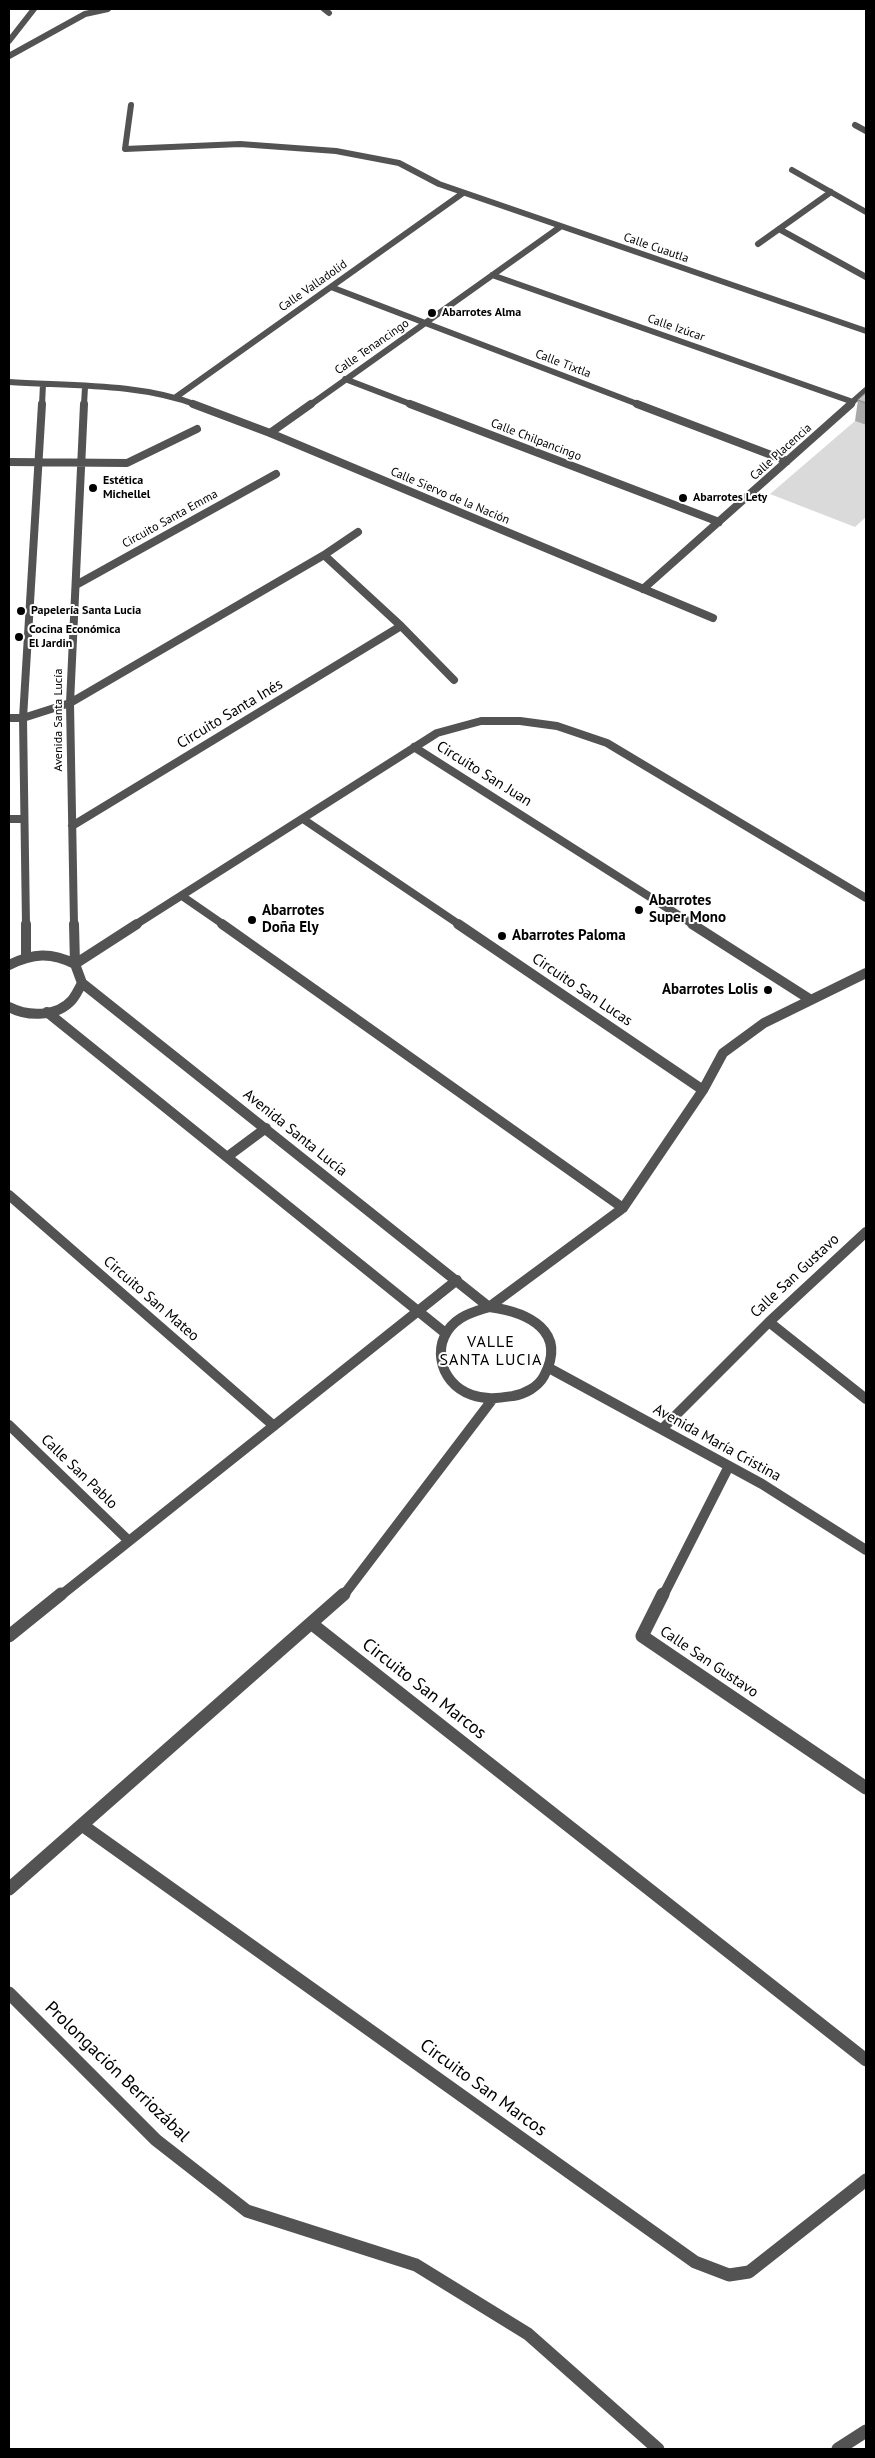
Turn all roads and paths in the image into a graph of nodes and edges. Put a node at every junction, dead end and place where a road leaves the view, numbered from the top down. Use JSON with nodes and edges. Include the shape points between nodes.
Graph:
{"nodes":[{"id":1,"x":34,"y":9,"type":"edge"},
{"id":2,"x":108,"y":9,"type":"edge"},
{"id":3,"x":324,"y":9,"type":"edge"},
{"id":4,"x":329,"y":13,"type":"dead end"},
{"id":5,"x":9,"y":41,"type":"edge"},
{"id":6,"x":9,"y":56,"type":"edge"},
{"id":7,"x":131,"y":105,"type":"dead end"},
{"id":8,"x":855,"y":125,"type":"dead end"},
{"id":9,"x":866,"y":131,"type":"edge"},
{"id":10,"x":792,"y":170,"type":"dead end"},
{"id":11,"x":831,"y":192,"type":"junction"},
{"id":12,"x":463,"y":193,"type":"junction"},
{"id":13,"x":866,"y":212,"type":"edge"},
{"id":14,"x":560,"y":227,"type":"junction"},
{"id":15,"x":779,"y":229,"type":"junction"},
{"id":16,"x":758,"y":244,"type":"dead end"},
{"id":17,"x":492,"y":275,"type":"junction"},
{"id":18,"x":866,"y":278,"type":"edge"},
{"id":19,"x":331,"y":287,"type":"junction"},
{"id":20,"x":424,"y":323,"type":"junction"},
{"id":21,"x":866,"y":331,"type":"edge"},
{"id":22,"x":345,"y":379,"type":"junction"},
{"id":23,"x":9,"y":382,"type":"edge"},
{"id":24,"x":43,"y":384,"type":"junction"},
{"id":25,"x":85,"y":387,"type":"junction"},
{"id":26,"x":866,"y":390,"type":"edge"},
{"id":27,"x":176,"y":397,"type":"junction"},
{"id":28,"x":853,"y":402,"type":"junction"},
{"id":29,"x":197,"y":429,"type":"dead end"},
{"id":30,"x":270,"y":433,"type":"junction"},
{"id":31,"x":9,"y":462,"type":"edge"},
{"id":32,"x":38,"y":462,"type":"junction"},
{"id":33,"x":82,"y":462,"type":"junction"},
{"id":34,"x":787,"y":462,"type":"junction"},
{"id":35,"x":276,"y":474,"type":"dead end"},
{"id":36,"x":719,"y":522,"type":"junction"},
{"id":37,"x":358,"y":532,"type":"dead end"},
{"id":38,"x":324,"y":555,"type":"junction"},
{"id":39,"x":76,"y":585,"type":"junction"},
{"id":40,"x":643,"y":589,"type":"junction"},
{"id":41,"x":713,"y":618,"type":"dead end"},
{"id":42,"x":401,"y":626,"type":"junction"},
{"id":43,"x":454,"y":680,"type":"dead end"},
{"id":44,"x":70,"y":703,"type":"junction"},
{"id":45,"x":9,"y":718,"type":"edge"},
{"id":46,"x":22,"y":718,"type":"junction"},
{"id":47,"x":414,"y":747,"type":"junction"},
{"id":48,"x":9,"y":819,"type":"edge"},
{"id":49,"x":24,"y":819,"type":"junction"},
{"id":50,"x":303,"y":819,"type":"junction"},
{"id":51,"x":72,"y":826,"type":"junction"},
{"id":52,"x":182,"y":896,"type":"junction"},
{"id":53,"x":866,"y":898,"type":"edge"},
{"id":54,"x":26,"y":957,"type":"junction"},
{"id":55,"x":75,"y":964,"type":"junction"},
{"id":56,"x":9,"y":965,"type":"edge"},
{"id":57,"x":866,"y":972,"type":"edge"},
{"id":58,"x":82,"y":982,"type":"junction"},
{"id":59,"x":811,"y":1000,"type":"junction"},
{"id":60,"x":9,"y":1007,"type":"edge"},
{"id":61,"x":47,"y":1012,"type":"junction"},
{"id":62,"x":702,"y":1090,"type":"junction"},
{"id":63,"x":266,"y":1128,"type":"junction"},
{"id":64,"x":227,"y":1157,"type":"junction"},
{"id":65,"x":9,"y":1195,"type":"edge"},
{"id":66,"x":623,"y":1208,"type":"junction"},
{"id":67,"x":866,"y":1232,"type":"edge"},
{"id":68,"x":457,"y":1280,"type":"junction"},
{"id":69,"x":488,"y":1307,"type":"junction"},
{"id":70,"x":419,"y":1311,"type":"junction"},
{"id":71,"x":770,"y":1322,"type":"junction"},
{"id":72,"x":444,"y":1332,"type":"junction"},
{"id":73,"x":549,"y":1368,"type":"junction"},
{"id":74,"x":866,"y":1399,"type":"edge"},
{"id":75,"x":492,"y":1400,"type":"junction"},
{"id":76,"x":9,"y":1425,"type":"edge"},
{"id":77,"x":274,"y":1426,"type":"junction"},
{"id":78,"x":662,"y":1429,"type":"junction"},
{"id":79,"x":729,"y":1466,"type":"junction"},
{"id":80,"x":129,"y":1541,"type":"junction"},
{"id":81,"x":866,"y":1550,"type":"edge"},
{"id":82,"x":312,"y":1624,"type":"junction"},
{"id":83,"x":9,"y":1636,"type":"edge"},
{"id":84,"x":866,"y":1788,"type":"edge"},
{"id":85,"x":82,"y":1825,"type":"junction"},
{"id":86,"x":9,"y":1889,"type":"edge"},
{"id":87,"x":9,"y":1993,"type":"edge"},
{"id":88,"x":866,"y":2060,"type":"edge"},
{"id":89,"x":866,"y":2180,"type":"edge"},
{"id":90,"x":866,"y":2431,"type":"edge"},
{"id":91,"x":658,"y":2449,"type":"edge"},
{"id":92,"x":838,"y":2449,"type":"edge"}],
"edges":[{"from":1,"to":5,"type":"street"},
{"from":2,"to":6,"type":"street","via":[[85,14]]},
{"from":3,"to":4,"type":"street"},
{"from":7,"to":12,"type":"street","name":"Calle Cuautla","via":[[124,149],[240,144],[336,151],[399,163]]},
{"from":8,"to":9,"type":"street"},
{"from":10,"to":11,"type":"street"},
{"from":11,"to":13,"type":"street"},
{"from":11,"to":15,"type":"street"},
{"from":12,"to":14,"type":"street","name":"Calle Cuautla"},
{"from":12,"to":19,"type":"street","name":"Calle Valladolid"},
{"from":14,"to":17,"type":"street","name":"Calle Tenancingo"},
{"from":14,"to":21,"type":"street","name":"Calle Cuautla"},
{"from":15,"to":16,"type":"street"},
{"from":15,"to":18,"type":"street"},
{"from":17,"to":20,"type":"street","name":"Calle Tenancingo"},
{"from":17,"to":28,"type":"street","name":"Calle Izúcar"},
{"from":19,"to":20,"type":"street","name":"Calle Tixtla"},
{"from":19,"to":27,"type":"street","name":"Calle Valladolid"},
{"from":20,"to":22,"type":"street","name":"Calle Tenancingo"},
{"from":20,"to":34,"type":"street","name":"Calle Tixtla"},
{"from":22,"to":30,"type":"street","name":"Calle Tenancingo"},
{"from":22,"to":36,"type":"street","name":"Calle Chilpancingo"},
{"from":23,"to":24,"type":"street","name":"Calle Siervo de la Nación"},
{"from":24,"to":25,"type":"street","name":"Calle Siervo de la Nación"},
{"from":24,"to":32,"type":"street"},
{"from":25,"to":27,"type":"street","name":"Calle Siervo de la Nación"},
{"from":25,"to":33,"type":"street","name":"Avenida Santa Lucía"},
{"from":26,"to":28,"type":"street","name":"Calle Placencia"},
{"from":27,"to":30,"type":"street","name":"Calle Siervo de la Nación"},
{"from":28,"to":34,"type":"street","name":"Calle Placencia"},
{"from":29,"to":33,"type":"street","via":[[127,463]]},
{"from":30,"to":40,"type":"street","name":"Calle Siervo de la Nación"},
{"from":31,"to":32,"type":"street"},
{"from":32,"to":33,"type":"street"},
{"from":32,"to":46,"type":"street"},
{"from":33,"to":39,"type":"street","name":"Avenida Santa Lucía"},
{"from":34,"to":36,"type":"street","name":"Calle Placencia"},
{"from":35,"to":39,"type":"street","name":"Circuito Santa Emma"},
{"from":36,"to":40,"type":"street","name":"Calle Placencia"},
{"from":37,"to":38,"type":"street"},
{"from":38,"to":42,"type":"street"},
{"from":38,"to":44,"type":"street"},
{"from":39,"to":44,"type":"street","name":"Avenida Santa Lucía"},
{"from":40,"to":41,"type":"street","name":"Calle Siervo de la Nación"},
{"from":42,"to":43,"type":"street"},
{"from":42,"to":51,"type":"street","name":"Circuito Santa Inés"},
{"from":44,"to":46,"type":"street"},
{"from":44,"to":51,"type":"street","name":"Avenida Santa Lucía"},
{"from":45,"to":46,"type":"street"},
{"from":46,"to":49,"type":"street"},
{"from":47,"to":50,"type":"street"},
{"from":47,"to":53,"type":"street","name":"Circuito San Juan","via":[[437,733],[481,721],[520,721],[586,735],[607,743]]},
{"from":47,"to":59,"type":"street","name":"Circuito San Juan"},
{"from":48,"to":49,"type":"street"},
{"from":49,"to":54,"type":"street"},
{"from":50,"to":52,"type":"street"},
{"from":50,"to":62,"type":"street","name":"Circuito San Lucas"},
{"from":51,"to":55,"type":"street","name":"Avenida Santa Lucía"},
{"from":52,"to":55,"type":"street"},
{"from":52,"to":66,"type":"street"},
{"from":54,"to":55,"type":"street","via":[[60,956]]},
{"from":54,"to":56,"type":"street"},
{"from":55,"to":58,"type":"street"},
{"from":57,"to":59,"type":"street"},
{"from":58,"to":61,"type":"street","via":[[71,1001]]},
{"from":58,"to":63,"type":"street","name":"Avenida Santa Lucía"},
{"from":59,"to":62,"type":"street","via":[[764,1023],[724,1053]]},
{"from":60,"to":61,"type":"street","via":[[23,1013]]},
{"from":61,"to":64,"type":"street"},
{"from":62,"to":66,"type":"street"},
{"from":63,"to":64,"type":"street"},
{"from":63,"to":68,"type":"street","name":"Avenida Santa Lucía"},
{"from":64,"to":70,"type":"street"},
{"from":65,"to":77,"type":"street","name":"Circuito San Mateo"},
{"from":66,"to":69,"type":"street"},
{"from":67,"to":71,"type":"street","name":"Calle San Gustavo"},
{"from":68,"to":69,"type":"street","name":"Avenida Santa Lucía"},
{"from":68,"to":70,"type":"street"},
{"from":69,"to":72,"type":"street","via":[[470,1311]]},
{"from":69,"to":73,"type":"street","via":[[508,1308],[525,1314],[539,1325],[549,1338],[552,1353]]},
{"from":70,"to":72,"type":"street"},
{"from":70,"to":77,"type":"street"},
{"from":71,"to":74,"type":"street"},
{"from":71,"to":78,"type":"street","name":"Calle San Gustavo"},
{"from":72,"to":75,"type":"street","via":[[438,1348],[439,1362],[446,1376],[466,1392]]},
{"from":73,"to":75,"type":"street","via":[[541,1381],[528,1392]]},
{"from":73,"to":78,"type":"street","name":"Avenida María Cristina"},
{"from":75,"to":82,"type":"street","via":[[340,1600]]},
{"from":76,"to":80,"type":"street","name":"Calle San Pablo"},
{"from":77,"to":80,"type":"street"},
{"from":78,"to":79,"type":"street","name":"Avenida María Cristina"},
{"from":79,"to":81,"type":"street","name":"Avenida María Cristina"},
{"from":79,"to":84,"type":"street","name":"Calle San Gustavo","via":[[642,1636]]},
{"from":80,"to":83,"type":"street"},
{"from":82,"to":85,"type":"street"},
{"from":82,"to":88,"type":"street","name":"Circuito San Marcos"},
{"from":85,"to":86,"type":"street"},
{"from":85,"to":89,"type":"street","name":"Circuito San Marcos","via":[[695,2262],[729,2275],[749,2272]]},
{"from":87,"to":91,"type":"street","name":"Prolongación Berriozábal","via":[[156,2140],[247,2211],[416,2265],[528,2334]]},
{"from":90,"to":92,"type":"street"}]}
